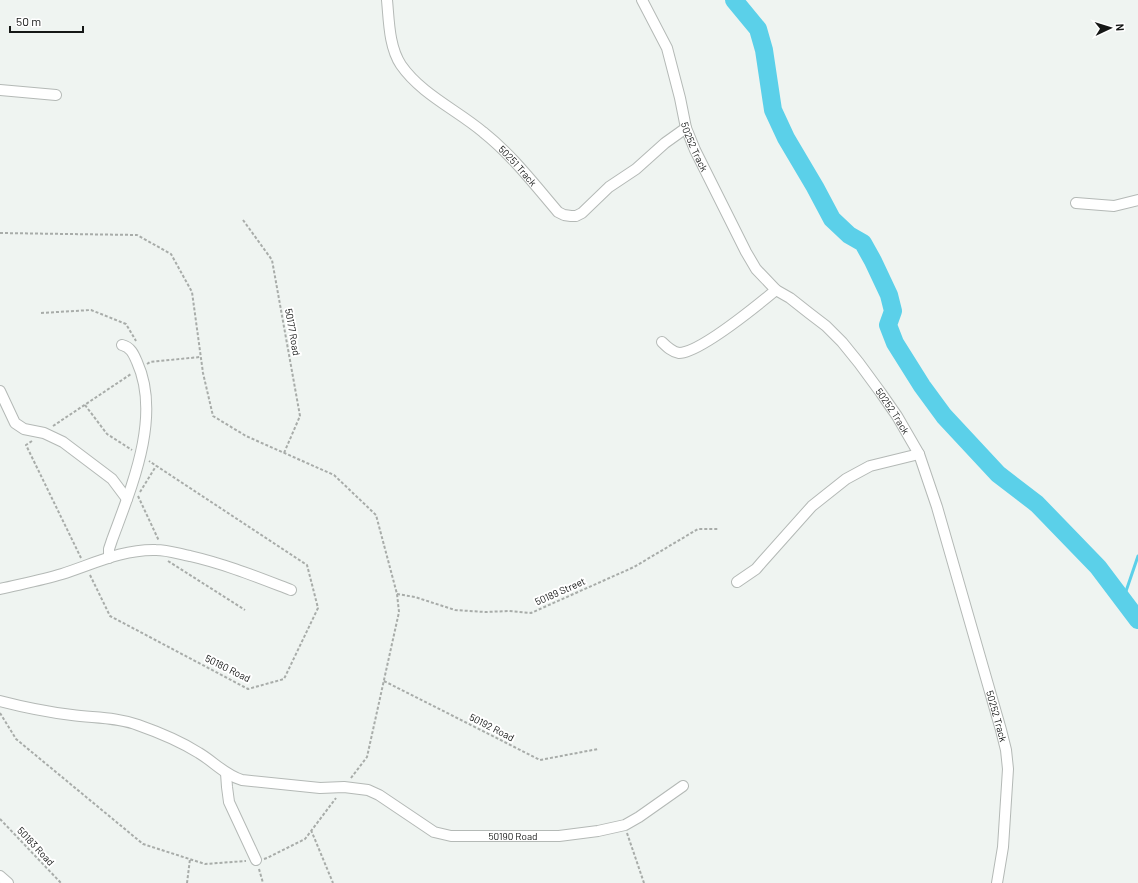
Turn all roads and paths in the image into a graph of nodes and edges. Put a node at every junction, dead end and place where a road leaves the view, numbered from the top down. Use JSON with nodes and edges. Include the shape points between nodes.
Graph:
{"nodes":[{"id":1,"x":387,"y":0,"type":"edge"},
{"id":2,"x":642,"y":0,"type":"edge"},
{"id":3,"x":0,"y":90,"type":"edge"},
{"id":4,"x":56,"y":95,"type":"dead end"},
{"id":5,"x":686,"y":128,"type":"junction"},
{"id":6,"x":1138,"y":200,"type":"edge"},
{"id":7,"x":1076,"y":203,"type":"dead end"},
{"id":8,"x":243,"y":220,"type":"dead end"},
{"id":9,"x":776,"y":290,"type":"junction"},
{"id":10,"x":41,"y":313,"type":"dead end"},
{"id":11,"x":662,"y":342,"type":"dead end"},
{"id":12,"x":138,"y":344,"type":"dead end"},
{"id":13,"x":122,"y":345,"type":"dead end"},
{"id":14,"x":200,"y":357,"type":"dead end"},
{"id":15,"x":140,"y":368,"type":"junction"},
{"id":16,"x":0,"y":391,"type":"edge"},
{"id":17,"x":85,"y":405,"type":"junction"},
{"id":18,"x":44,"y":432,"type":"junction"},
{"id":19,"x":284,"y":453,"type":"dead end"},
{"id":20,"x":919,"y":454,"type":"junction"},
{"id":21,"x":140,"y":455,"type":"junction"},
{"id":22,"x":127,"y":499,"type":"junction"},
{"id":23,"x":718,"y":529,"type":"dead end"},
{"id":24,"x":109,"y":558,"type":"junction"},
{"id":25,"x":85,"y":566,"type":"junction"},
{"id":26,"x":737,"y":582,"type":"dead end"},
{"id":27,"x":0,"y":589,"type":"edge"},
{"id":28,"x":291,"y":590,"type":"dead end"},
{"id":29,"x":397,"y":594,"type":"dead end"},
{"id":30,"x":384,"y":681,"type":"dead end"},
{"id":31,"x":0,"y":700,"type":"edge"},
{"id":32,"x":598,"y":749,"type":"dead end"},
{"id":33,"x":226,"y":773,"type":"junction"},
{"id":34,"x":683,"y":786,"type":"dead end"},
{"id":35,"x":0,"y":819,"type":"edge"},
{"id":36,"x":624,"y":825,"type":"junction"},
{"id":37,"x":311,"y":830,"type":"dead end"},
{"id":38,"x":190,"y":859,"type":"dead end"},
{"id":39,"x":256,"y":860,"type":"joint"},
{"id":40,"x":0,"y":876,"type":"edge"},
{"id":41,"x":8,"y":883,"type":"edge"},
{"id":42,"x":60,"y":883,"type":"edge"},
{"id":43,"x":187,"y":883,"type":"edge"},
{"id":44,"x":263,"y":883,"type":"edge"},
{"id":45,"x":333,"y":883,"type":"edge"},
{"id":46,"x":644,"y":883,"type":"edge"},
{"id":47,"x":998,"y":883,"type":"edge"}],
"edges":[{"from":1,"to":5,"type":"street","name":"50251 Track","via":[[394,50],[401,65],[414,80],[497,144],[558,212],[564,215],[576,216],[582,213],[609,188]]},
{"from":2,"to":5,"type":"street","name":"50252 Track","via":[[667,48]]},
{"from":3,"to":4,"type":"street"},
{"from":5,"to":9,"type":"street","name":"50252 Track","via":[[746,252],[756,269]]},
{"from":6,"to":7,"type":"street","via":[[1114,206]]},
{"from":8,"to":19,"type":"path","name":"50177 Road","via":[[272,260],[300,416]]},
{"from":9,"to":11,"type":"street","via":[[744,316],[695,348],[682,353],[668,348]]},
{"from":9,"to":20,"type":"street","name":"50252 Track","via":[[826,326],[842,342],[897,416]]},
{"from":10,"to":12,"type":"path","via":[[91,310],[126,324]]},
{"from":13,"to":15,"type":"street","via":[[132,351]]},
{"from":14,"to":15,"type":"path","name":"50180 Road","via":[[150,362]]},
{"from":15,"to":17,"type":"path","name":"50180 Road"},
{"from":15,"to":21,"type":"street","via":[[147,405]]},
{"from":16,"to":18,"type":"street","via":[[15,423],[24,428]]},
{"from":17,"to":18,"type":"path","name":"50180 Road"},
{"from":17,"to":21,"type":"path","name":"50180 Road","via":[[107,434]]},
{"from":18,"to":22,"type":"street","via":[[63,442],[112,479]]},
{"from":18,"to":25,"type":"path","name":"50180 Road","via":[[26,445]]},
{"from":20,"to":26,"type":"street","via":[[870,466],[846,479],[812,506],[756,569]]},
{"from":20,"to":47,"type":"street","name":"50252 Track","via":[[937,507],[1006,750],[1007,787]]},
{"from":21,"to":22,"type":"street"},
{"from":21,"to":25,"type":"path","name":"50180 Road","via":[[308,565],[318,608],[284,679],[248,689],[110,616]]},
{"from":22,"to":24,"type":"street","via":[[111,544]]},
{"from":23,"to":29,"type":"path","name":"50189 Street","via":[[698,528],[634,567],[530,613],[455,610]]},
{"from":24,"to":25,"type":"street"},
{"from":24,"to":28,"type":"street","via":[[140,551],[163,551],[214,562]]},
{"from":25,"to":27,"type":"street"},
{"from":30,"to":32,"type":"path","name":"50192 Road","via":[[540,760]]},
{"from":31,"to":33,"type":"street","name":"50190 Road","via":[[70,715],[118,720],[138,725],[192,749]]},
{"from":33,"to":36,"type":"street","name":"50190 Road","via":[[234,778],[252,781],[368,790],[434,832],[451,836],[559,836],[598,832]]},
{"from":33,"to":39,"type":"street","via":[[230,802]]},
{"from":34,"to":36,"type":"street","name":"50190 Road"},
{"from":35,"to":42,"type":"path","name":"50183 Road"},
{"from":36,"to":46,"type":"path"},
{"from":37,"to":45,"type":"path"},
{"from":38,"to":43,"type":"path"},
{"from":39,"to":44,"type":"path"},
{"from":40,"to":41,"type":"street"}]}
